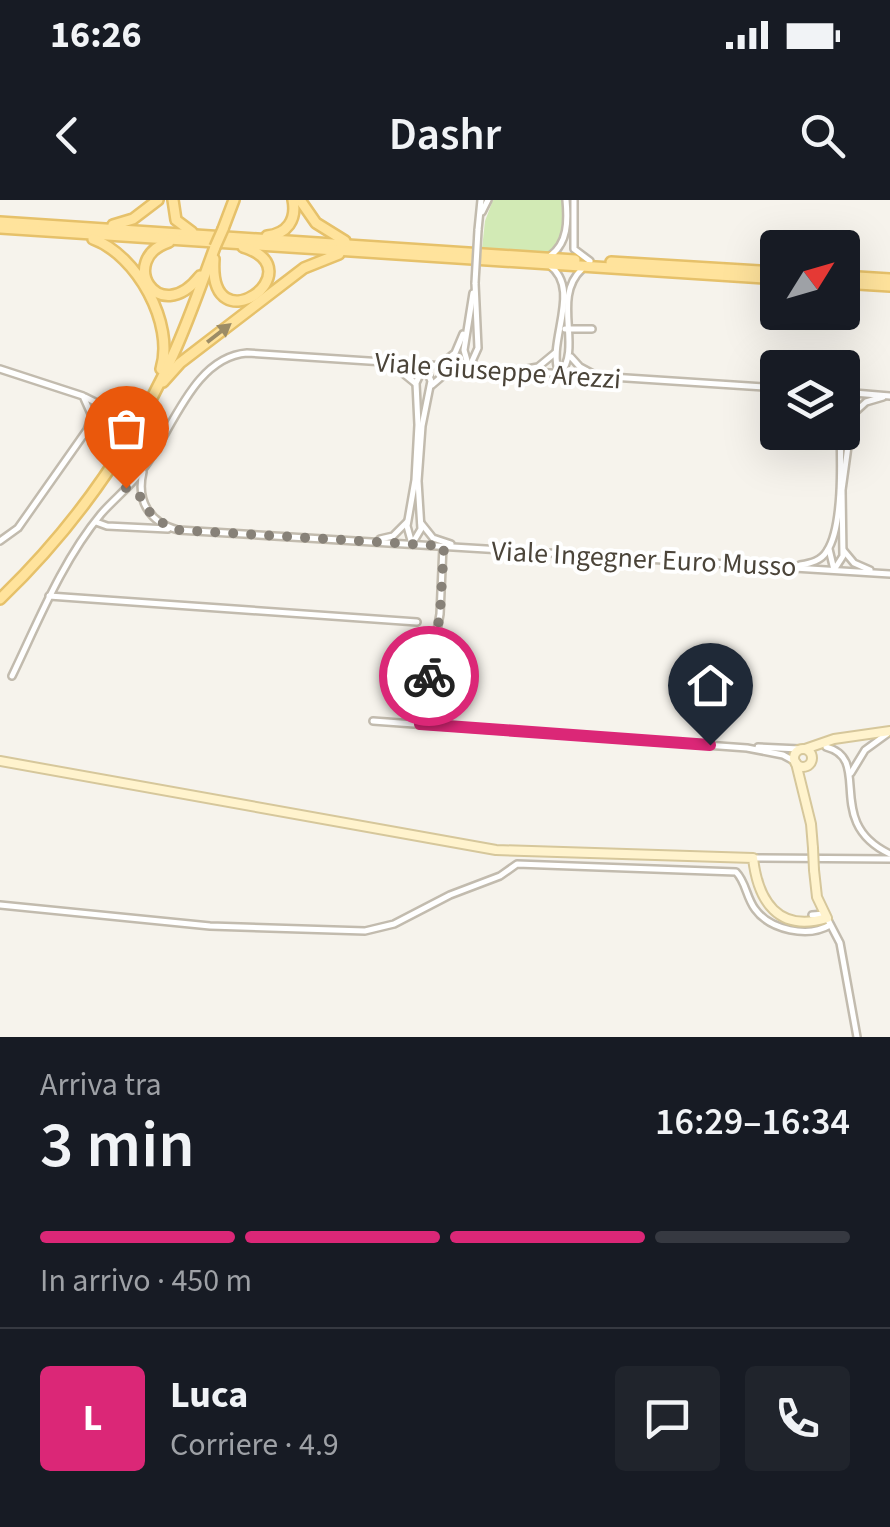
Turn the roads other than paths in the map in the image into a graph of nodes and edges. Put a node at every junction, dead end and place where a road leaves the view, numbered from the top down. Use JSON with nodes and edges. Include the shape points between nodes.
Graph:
{"nodes":[{"id":1,"x":158,"y":200,"type":"edge"},
{"id":2,"x":173,"y":200,"type":"edge"},
{"id":3,"x":224,"y":200,"type":"edge"},
{"id":4,"x":237,"y":200,"type":"edge"},
{"id":5,"x":293,"y":200,"type":"edge"},
{"id":6,"x":300,"y":200,"type":"edge"},
{"id":7,"x":484,"y":200,"type":"edge"},
{"id":8,"x":566,"y":200,"type":"edge"},
{"id":9,"x":574,"y":200,"type":"edge"},
{"id":10,"x":0,"y":225,"type":"edge"},
{"id":11,"x":49,"y":225,"type":"junction"},
{"id":12,"x":223,"y":228,"type":"junction"},
{"id":13,"x":59,"y":232,"type":"junction"},
{"id":14,"x":199,"y":235,"type":"junction"},
{"id":15,"x":255,"y":238,"type":"junction"},
{"id":16,"x":189,"y":241,"type":"junction"},
{"id":17,"x":231,"y":244,"type":"junction"},
{"id":18,"x":216,"y":247,"type":"junction"},
{"id":19,"x":382,"y":250,"type":"junction"},
{"id":20,"x":546,"y":261,"type":"junction"},
{"id":21,"x":589,"y":264,"type":"junction"},
{"id":22,"x":208,"y":266,"type":"junction"},
{"id":23,"x":760,"y":275,"type":"edge"},
{"id":24,"x":860,"y":281,"type":"edge"},
{"id":25,"x":475,"y":283,"type":"junction"},
{"id":26,"x":890,"y":283,"type":"edge"},
{"id":27,"x":470,"y":307,"type":"junction"},
{"id":28,"x":563,"y":329,"type":"junction"},
{"id":29,"x":592,"y":330,"type":"dead end"},
{"id":30,"x":478,"y":348,"type":"junction"},
{"id":31,"x":556,"y":350,"type":"junction"},
{"id":32,"x":568,"y":351,"type":"junction"},
{"id":33,"x":386,"y":362,"type":"junction"},
{"id":34,"x":424,"y":365,"type":"junction"},
{"id":35,"x":436,"y":366,"type":"junction"},
{"id":36,"x":467,"y":368,"type":"junction"},
{"id":37,"x":0,"y":369,"type":"edge"},
{"id":38,"x":490,"y":370,"type":"junction"},
{"id":39,"x":516,"y":371,"type":"junction"},
{"id":40,"x":560,"y":374,"type":"junction"},
{"id":41,"x":601,"y":376,"type":"junction"},
{"id":42,"x":416,"y":383,"type":"junction"},
{"id":43,"x":430,"y":387,"type":"junction"},
{"id":44,"x":760,"y":387,"type":"edge"},
{"id":45,"x":860,"y":395,"type":"edge"},
{"id":46,"x":889,"y":395,"type":"edge"},
{"id":47,"x":83,"y":396,"type":"junction"},
{"id":48,"x":149,"y":400,"type":"junction"},
{"id":49,"x":102,"y":404,"type":"junction"},
{"id":50,"x":860,"y":408,"type":"edge"},
{"id":51,"x":90,"y":422,"type":"junction"},
{"id":52,"x":124,"y":431,"type":"dead end"},
{"id":53,"x":135,"y":436,"type":"dead end"},
{"id":54,"x":156,"y":448,"type":"junction"},
{"id":55,"x":839,"y":450,"type":"edge"},
{"id":56,"x":847,"y":450,"type":"edge"},
{"id":57,"x":144,"y":470,"type":"junction"},
{"id":58,"x":126,"y":488,"type":"junction"},
{"id":59,"x":141,"y":496,"type":"junction"},
{"id":60,"x":150,"y":514,"type":"junction"},
{"id":61,"x":408,"y":519,"type":"junction"},
{"id":62,"x":96,"y":522,"type":"junction"},
{"id":63,"x":421,"y":522,"type":"junction"},
{"id":64,"x":137,"y":527,"type":"junction"},
{"id":65,"x":159,"y":527,"type":"junction"},
{"id":66,"x":0,"y":541,"type":"edge"},
{"id":67,"x":360,"y":541,"type":"junction"},
{"id":68,"x":412,"y":544,"type":"junction"},
{"id":69,"x":444,"y":546,"type":"junction"},
{"id":70,"x":469,"y":548,"type":"junction"},
{"id":71,"x":829,"y":548,"type":"junction"},
{"id":72,"x":843,"y":550,"type":"junction"},
{"id":73,"x":792,"y":567,"type":"junction"},
{"id":74,"x":834,"y":570,"type":"junction"},
{"id":75,"x":878,"y":572,"type":"junction"},
{"id":76,"x":890,"y":574,"type":"edge"},
{"id":77,"x":50,"y":596,"type":"junction"},
{"id":78,"x":0,"y":599,"type":"edge"},
{"id":79,"x":418,"y":622,"type":"dead end"},
{"id":80,"x":12,"y":676,"type":"dead end"},
{"id":81,"x":373,"y":720,"type":"dead end"},
{"id":82,"x":420,"y":724,"type":"junction"},
{"id":83,"x":890,"y":732,"type":"edge"},
{"id":84,"x":846,"y":737,"type":"junction"},
{"id":85,"x":826,"y":747,"type":"junction"},
{"id":86,"x":747,"y":748,"type":"junction"},
{"id":87,"x":803,"y":749,"type":"junction"},
{"id":88,"x":0,"y":761,"type":"edge"},
{"id":89,"x":795,"y":762,"type":"junction"},
{"id":90,"x":809,"y":764,"type":"junction"},
{"id":91,"x":850,"y":776,"type":"junction"},
{"id":92,"x":803,"y":796,"type":"junction"},
{"id":93,"x":866,"y":838,"type":"junction"},
{"id":94,"x":890,"y":857,"type":"edge"},
{"id":95,"x":753,"y":858,"type":"junction"},
{"id":96,"x":858,"y":860,"type":"junction"},
{"id":97,"x":817,"y":896,"type":"junction"},
{"id":98,"x":0,"y":905,"type":"edge"},
{"id":99,"x":809,"y":917,"type":"junction"},
{"id":100,"x":827,"y":919,"type":"junction"},
{"id":101,"x":857,"y":1037,"type":"edge"}],
"edges":[{"from":1,"to":11,"type":"main road","via":[[120,224]]},
{"from":2,"to":14,"type":"main road","via":[[176,220]]},
{"from":3,"to":12,"type":"main road"},
{"from":4,"to":12,"type":"main road"},
{"from":5,"to":15,"type":"main road","via":[[287,228]]},
{"from":6,"to":19,"type":"main road","via":[[338,239]]},
{"from":7,"to":25,"type":"street","bridge":true},
{"from":8,"to":20,"type":"street","via":[[565,236]]},
{"from":9,"to":21,"type":"street","via":[[574,248]]},
{"from":10,"to":11,"type":"main road"},
{"from":10,"to":13,"type":"main road"},
{"from":11,"to":14,"type":"main road"},
{"from":12,"to":18,"type":"main road","bridge":true},
{"from":13,"to":16,"type":"main road"},
{"from":13,"to":48,"type":"main road","via":[[110,247],[157,310],[164,357]]},
{"from":14,"to":15,"type":"main road"},
{"from":15,"to":19,"type":"main road"},
{"from":16,"to":17,"type":"main road"},
{"from":16,"to":22,"type":"main road","via":[[150,254],[144,270],[149,286],[179,295]]},
{"from":17,"to":18,"type":"main road","via":[[256,252],[266,264],[266,285],[254,298],[233,300],[220,290]]},
{"from":17,"to":19,"type":"main road"},
{"from":18,"to":22,"type":"main road"},
{"from":19,"to":20,"type":"main road"},
{"from":48,"to":19,"type":"main road","one_way":true,"via":[[180,364],[304,268],[336,255]]},
{"from":20,"to":21,"type":"main road"},
{"from":20,"to":28,"type":"street","via":[[562,282]]},
{"from":21,"to":23,"type":"main road"},
{"from":21,"to":28,"type":"street","via":[[572,281]]},
{"from":22,"to":48,"type":"main road"},
{"from":24,"to":26,"type":"main road"},
{"from":25,"to":27,"type":"street"},
{"from":25,"to":30,"type":"street"},
{"from":27,"to":35,"type":"street","via":[[454,353]]},
{"from":27,"to":36,"type":"street"},
{"from":28,"to":29,"type":"street"},
{"from":28,"to":31,"type":"street"},
{"from":28,"to":32,"type":"street"},
{"from":30,"to":36,"type":"street"},
{"from":30,"to":38,"type":"street"},
{"from":31,"to":39,"type":"street","via":[[538,367]]},
{"from":31,"to":40,"type":"street"},
{"from":32,"to":40,"type":"street"},
{"from":32,"to":41,"type":"street","via":[[580,367]]},
{"from":33,"to":34,"type":"street","name":"Viale Giuseppe Arezzi"},
{"from":33,"to":42,"type":"street"},
{"from":33,"to":54,"type":"street","name":"Viale Giuseppe Arezzi","via":[[246,354],[219,360]]},
{"from":34,"to":35,"type":"street","name":"Viale Giuseppe Arezzi"},
{"from":34,"to":42,"type":"street"},
{"from":34,"to":43,"type":"street"},
{"from":35,"to":36,"type":"street","name":"Viale Giuseppe Arezzi"},
{"from":36,"to":38,"type":"street","name":"Viale Giuseppe Arezzi"},
{"from":36,"to":43,"type":"street","via":[[446,373]]},
{"from":37,"to":47,"type":"street"},
{"from":38,"to":39,"type":"street","name":"Viale Giuseppe Arezzi"},
{"from":39,"to":40,"type":"street","name":"Viale Giuseppe Arezzi"},
{"from":40,"to":41,"type":"street","name":"Viale Giuseppe Arezzi"},
{"from":41,"to":44,"type":"street","name":"Viale Giuseppe Arezzi"},
{"from":42,"to":61,"type":"street"},
{"from":43,"to":63,"type":"street","via":[[421,444]]},
{"from":45,"to":46,"type":"street"},
{"from":46,"to":50,"type":"street"},
{"from":47,"to":49,"type":"street"},
{"from":47,"to":51,"type":"street"},
{"from":48,"to":78,"type":"main road","via":[[86,505]]},
{"from":49,"to":51,"type":"street"},
{"from":49,"to":52,"type":"street"},
{"from":51,"to":66,"type":"street","via":[[18,528]]},
{"from":53,"to":54,"type":"street"},
{"from":54,"to":57,"type":"street"},
{"from":55,"to":71,"type":"street"},
{"from":56,"to":72,"type":"street"},
{"from":57,"to":58,"type":"street"},
{"from":57,"to":59,"type":"street"},
{"from":58,"to":59,"type":"street"},
{"from":58,"to":62,"type":"street"},
{"from":59,"to":60,"type":"street","name":"Viale Ingegner Euro Musso"},
{"from":60,"to":64,"type":"street"},
{"from":60,"to":65,"type":"street","name":"Viale Ingegner Euro Musso"},
{"from":61,"to":67,"type":"street","via":[[392,536]]},
{"from":61,"to":68,"type":"street"},
{"from":62,"to":64,"type":"street"},
{"from":62,"to":77,"type":"street"},
{"from":63,"to":68,"type":"street"},
{"from":63,"to":70,"type":"street","via":[[440,542]]},
{"from":64,"to":65,"type":"street"},
{"from":65,"to":67,"type":"street","name":"Viale Ingegner Euro Musso"},
{"from":67,"to":68,"type":"street","name":"Viale Ingegner Euro Musso"},
{"from":68,"to":69,"type":"street","name":"Viale Ingegner Euro Musso"},
{"from":69,"to":70,"type":"street","name":"Viale Ingegner Euro Musso"},
{"from":69,"to":82,"type":"street","via":[[440,614]]},
{"from":70,"to":73,"type":"street","name":"Viale Ingegner Euro Musso"},
{"from":71,"to":73,"type":"street","via":[[813,562]]},
{"from":71,"to":74,"type":"street"},
{"from":72,"to":74,"type":"street"},
{"from":72,"to":75,"type":"street","via":[[854,563]]},
{"from":73,"to":74,"type":"street","name":"Viale Ingegner Euro Musso"},
{"from":74,"to":75,"type":"street","name":"Viale Ingegner Euro Musso"},
{"from":75,"to":76,"type":"street","name":"Viale Ingegner Euro Musso"},
{"from":77,"to":79,"type":"street"},
{"from":77,"to":80,"type":"street"},
{"from":81,"to":82,"type":"street"},
{"from":82,"to":86,"type":"street"},
{"from":83,"to":84,"type":"street"},
{"from":83,"to":91,"type":"street","via":[[866,750]]},
{"from":84,"to":85,"type":"street"},
{"from":84,"to":87,"type":"street"},
{"from":85,"to":90,"type":"street"},
{"from":85,"to":91,"type":"street","via":[[842,753]]},
{"from":86,"to":87,"type":"street"},
{"from":86,"to":89,"type":"street"},
{"from":87,"to":89,"type":"street"},
{"from":87,"to":90,"type":"street","via":[[811,755]]},
{"from":88,"to":95,"type":"street","via":[[496,850]]},
{"from":89,"to":90,"type":"street"},
{"from":89,"to":92,"type":"street"},
{"from":90,"to":92,"type":"street"},
{"from":91,"to":93,"type":"street","via":[[850,804]]},
{"from":92,"to":97,"type":"street","bridge":true},
{"from":93,"to":94,"type":"street"},
{"from":93,"to":96,"type":"street"},
{"from":94,"to":96,"type":"street"},
{"from":95,"to":96,"type":"street"},
{"from":95,"to":99,"type":"street","via":[[767,905],[787,918]]},
{"from":97,"to":99,"type":"street"},
{"from":97,"to":100,"type":"street"},
{"from":98,"to":100,"type":"street","via":[[210,926],[365,931],[394,924],[517,864],[736,872],[770,923],[822,930]]},
{"from":99,"to":100,"type":"street"},
{"from":100,"to":101,"type":"street","via":[[840,943]]}]}
